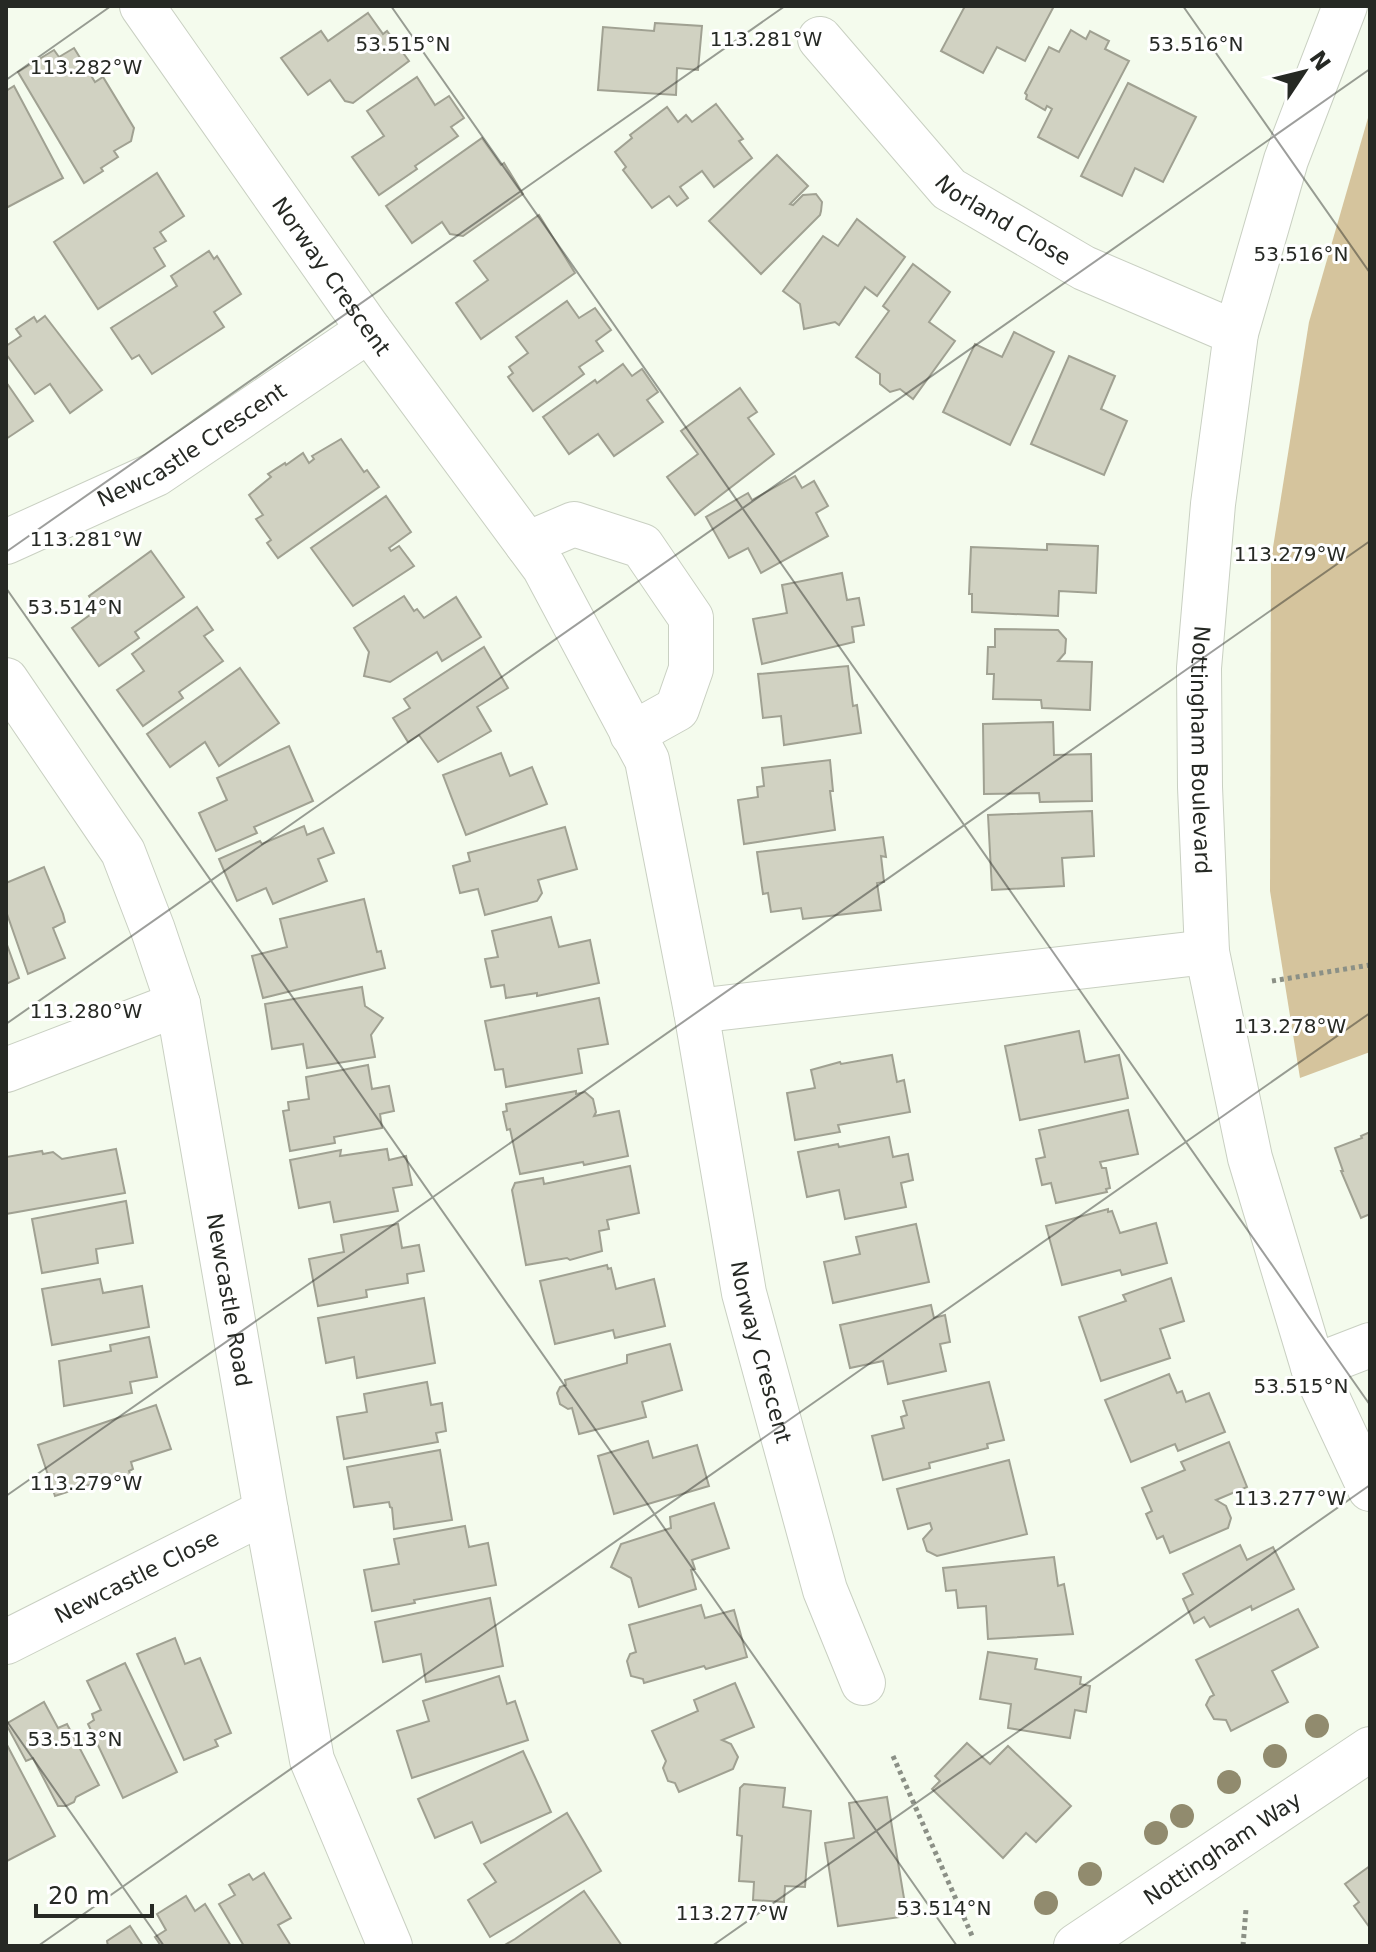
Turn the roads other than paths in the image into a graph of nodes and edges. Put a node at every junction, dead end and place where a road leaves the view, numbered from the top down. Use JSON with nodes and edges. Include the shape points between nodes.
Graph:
{"nodes":[{"id":1,"x":142,"y":6,"type":"edge"},
{"id":2,"x":1345,"y":6,"type":"edge"},
{"id":3,"x":820,"y":39,"type":"dead end"},
{"id":4,"x":369,"y":330,"type":"junction"},
{"id":5,"x":1236,"y":333,"type":"junction"},
{"id":6,"x":6,"y":542,"type":"edge"},
{"id":7,"x":527,"y":544,"type":"junction"},
{"id":8,"x":6,"y":680,"type":"edge"},
{"id":9,"x":632,"y":734,"type":"junction"},
{"id":10,"x":1207,"y":952,"type":"junction"},
{"id":11,"x":178,"y":1004,"type":"junction"},
{"id":12,"x":696,"y":1011,"type":"junction"},
{"id":13,"x":6,"y":1070,"type":"edge"},
{"id":14,"x":1370,"y":1345,"type":"edge"},
{"id":15,"x":1313,"y":1367,"type":"junction"},
{"id":16,"x":1370,"y":1489,"type":"edge"},
{"id":17,"x":266,"y":1511,"type":"junction"},
{"id":18,"x":6,"y":1642,"type":"edge"},
{"id":19,"x":863,"y":1683,"type":"dead end"},
{"id":20,"x":1370,"y":1749,"type":"edge"},
{"id":21,"x":390,"y":1946,"type":"edge"},
{"id":22,"x":1076,"y":1946,"type":"edge"}],
"edges":[{"from":1,"to":4,"type":"street","name":"Norway Crescent"},
{"from":2,"to":5,"type":"street","name":"Nottingham Boulevard","via":[[1286,160]]},
{"from":3,"to":5,"type":"street","name":"Norland Close","via":[[949,189],[1084,268]]},
{"from":4,"to":6,"type":"street","name":"Newcastle Crescent","via":[[156,474]]},
{"from":4,"to":7,"type":"street","name":"Norway Crescent"},
{"from":5,"to":10,"type":"street","name":"Nottingham Boulevard","via":[[1213,504],[1199,668]]},
{"from":7,"to":9,"type":"street","name":"Norway Crescent"},
{"from":7,"to":9,"type":"street","via":[[574,524],[642,546],[691,618],[691,669],[677,709]]},
{"from":8,"to":11,"type":"street","name":"Newcastle Road","via":[[123,852]]},
{"from":9,"to":12,"type":"street","name":"Norway Crescent","via":[[647,760]]},
{"from":10,"to":12,"type":"street"},
{"from":10,"to":15,"type":"street","name":"Nottingham Boulevard","via":[[1250,1158]]},
{"from":11,"to":13,"type":"street"},
{"from":11,"to":17,"type":"street","name":"Newcastle Road"},
{"from":12,"to":19,"type":"street","name":"Norway Crescent","via":[[744,1293],[825,1590]]},
{"from":14,"to":15,"type":"street"},
{"from":15,"to":16,"type":"street","name":"Nottingham Boulevard"},
{"from":17,"to":18,"type":"street","name":"Newcastle Close"},
{"from":17,"to":21,"type":"street","name":"Newcastle Road","via":[[312,1760]]},
{"from":20,"to":22,"type":"street","name":"Nottingham Way"}]}
